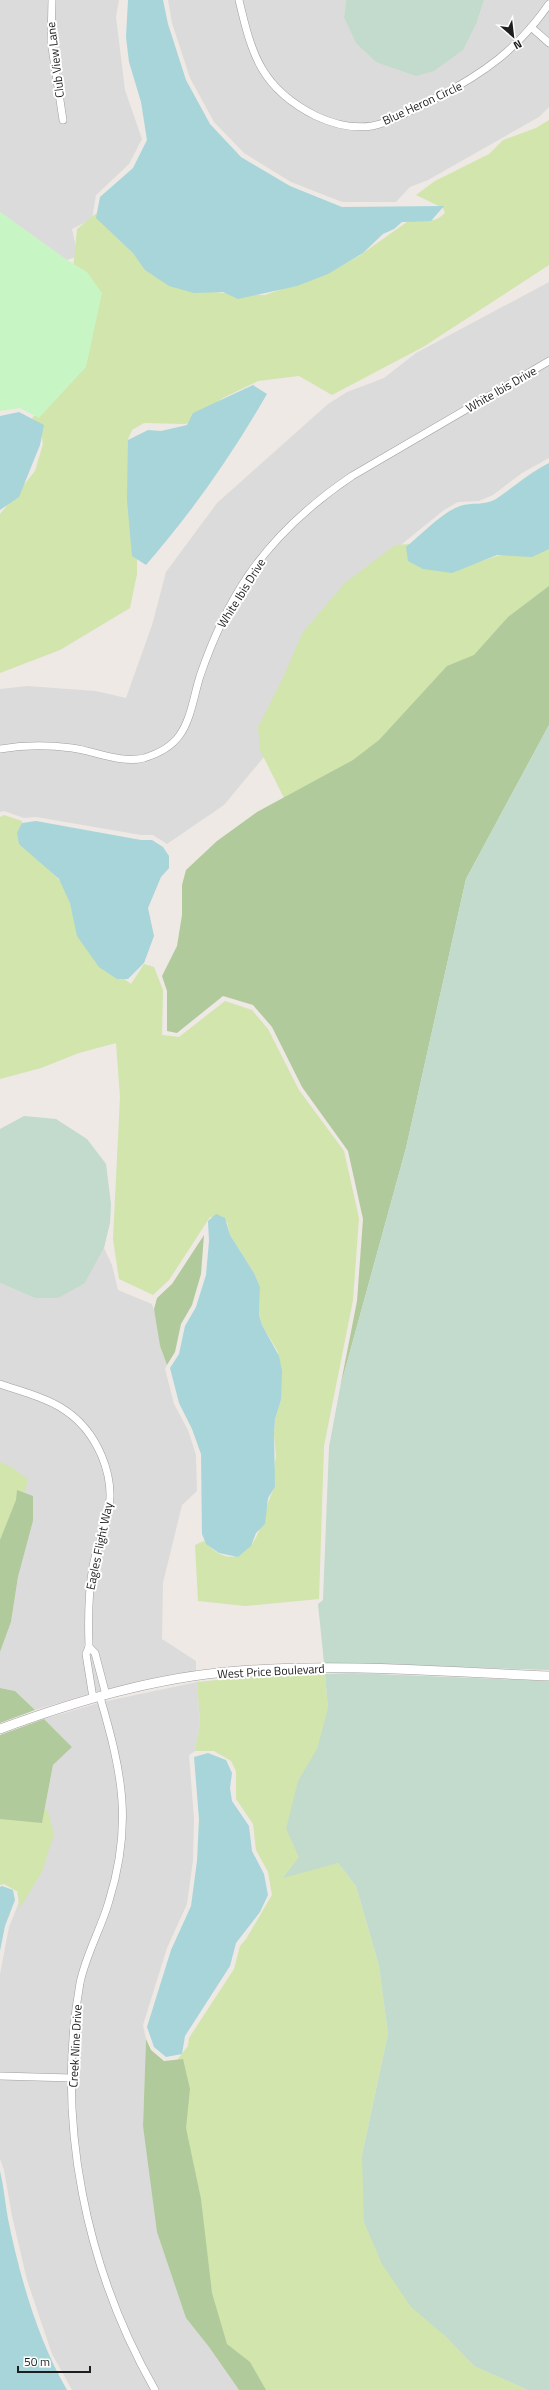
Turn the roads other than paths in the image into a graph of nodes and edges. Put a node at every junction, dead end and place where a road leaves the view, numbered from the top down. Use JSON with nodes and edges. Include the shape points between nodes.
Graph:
{"nodes":[{"id":1,"x":52,"y":0,"type":"edge"},
{"id":2,"x":239,"y":0,"type":"edge"},
{"id":3,"x":549,"y":4,"type":"edge"},
{"id":4,"x":531,"y":27,"type":"junction"},
{"id":5,"x":549,"y":43,"type":"edge"},
{"id":6,"x":63,"y":120,"type":"dead end"},
{"id":7,"x":549,"y":361,"type":"edge"},
{"id":8,"x":0,"y":749,"type":"edge"},
{"id":9,"x":0,"y":1384,"type":"edge"},
{"id":10,"x":89,"y":1648,"type":"junction"},
{"id":11,"x":549,"y":1676,"type":"edge"},
{"id":12,"x":100,"y":1697,"type":"junction"},
{"id":13,"x":0,"y":1729,"type":"edge"},
{"id":14,"x":0,"y":2076,"type":"edge"},
{"id":15,"x":72,"y":2078,"type":"junction"},
{"id":16,"x":155,"y":2390,"type":"edge"}],
"edges":[{"from":1,"to":6,"type":"street","name":"Club View Lane","via":[[51,41]]},
{"from":2,"to":4,"type":"street","name":"Blue Heron Circle","via":[[258,63],[272,86],[298,106],[324,120],[346,126],[364,127],[391,120],[460,86],[500,59]]},
{"from":3,"to":4,"type":"street","name":"Blue Heron Circle"},
{"from":4,"to":5,"type":"street"},
{"from":7,"to":8,"type":"street","name":"White Ibis Drive","via":[[352,476],[324,495],[289,526],[259,562],[224,617],[184,727],[167,747],[144,757],[130,759],[57,746]]},
{"from":9,"to":10,"type":"street","name":"Eagles Flight Way","via":[[66,1410],[90,1435],[105,1465],[109,1508],[93,1565],[88,1602]]},
{"from":10,"to":12,"type":"street","name":"Eagles Flight Way","via":[[87,1661]]},
{"from":10,"to":12,"type":"street","name":"Eagles Flight Way","via":[[95,1653]]},
{"from":11,"to":12,"type":"street","name":"West Price Boulevard","via":[[352,1668],[236,1671],[177,1679]]},
{"from":12,"to":13,"type":"street","name":"West Price Boulevard"},
{"from":12,"to":15,"type":"street","name":"Creek Nine Drive","via":[[116,1753],[122,1789],[123,1834],[121,1857],[112,1892],[81,1981],[75,2024]]},
{"from":14,"to":15,"type":"street"},
{"from":15,"to":16,"type":"street","name":"Creek Nine Drive","via":[[77,2154],[94,2247],[117,2314],[140,2365]]}]}
